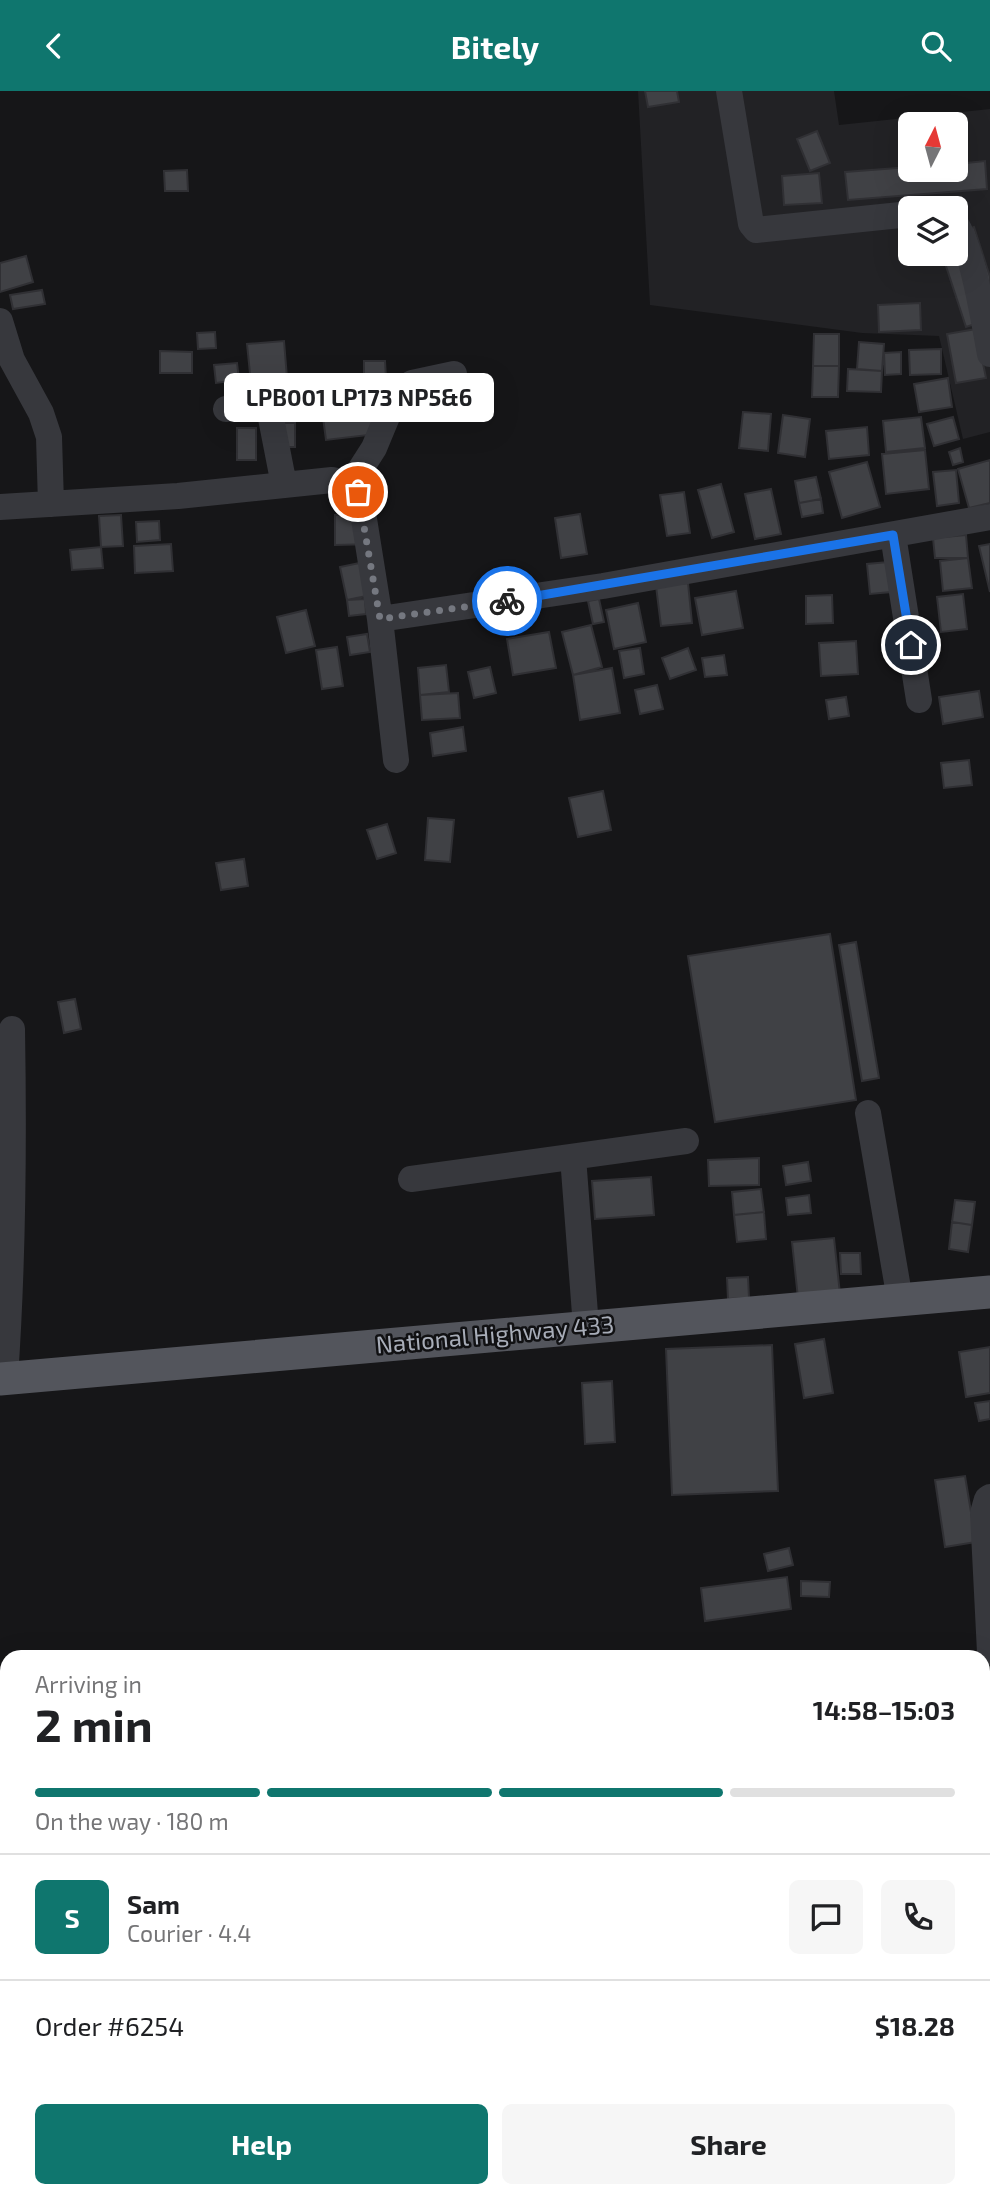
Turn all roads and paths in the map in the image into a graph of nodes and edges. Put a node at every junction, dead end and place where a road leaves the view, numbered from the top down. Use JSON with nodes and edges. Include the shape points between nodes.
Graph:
{"nodes":[{"id":1,"x":729,"y":91,"type":"edge"},
{"id":2,"x":898,"y":215,"type":"edge"},
{"id":3,"x":968,"y":258,"type":"edge"},
{"id":4,"x":0,"y":321,"type":"edge"},
{"id":5,"x":990,"y":354,"type":"edge"},
{"id":6,"x":454,"y":374,"type":"dead end"},
{"id":7,"x":226,"y":409,"type":"dead end"},
{"id":8,"x":351,"y":484,"type":"junction"},
{"id":9,"x":284,"y":485,"type":"junction"},
{"id":10,"x":51,"y":504,"type":"junction"},
{"id":11,"x":0,"y":507,"type":"edge"},
{"id":12,"x":990,"y":517,"type":"edge"},
{"id":13,"x":893,"y":535,"type":"junction"},
{"id":14,"x":380,"y":619,"type":"junction"},
{"id":15,"x":919,"y":700,"type":"dead end"},
{"id":16,"x":396,"y":760,"type":"dead end"},
{"id":17,"x":12,"y":1028,"type":"dead end"},
{"id":18,"x":868,"y":1113,"type":"dead end"},
{"id":19,"x":686,"y":1141,"type":"dead end"},
{"id":20,"x":572,"y":1157,"type":"junction"},
{"id":21,"x":411,"y":1179,"type":"dead end"},
{"id":22,"x":990,"y":1292,"type":"edge"},
{"id":23,"x":900,"y":1300,"type":"junction"},
{"id":24,"x":586,"y":1327,"type":"junction"},
{"id":25,"x":3,"y":1378,"type":"edge"},
{"id":26,"x":990,"y":1497,"type":"edge"},
{"id":27,"x":990,"y":1650,"type":"edge"}],
"edges":[{"from":1,"to":2,"type":"street","via":[[751,224],[756,230]]},
{"from":3,"to":5,"type":"street"},
{"from":4,"to":10,"type":"street","via":[[12,361],[49,437]]},
{"from":6,"to":8,"type":"street","via":[[412,383],[396,395],[374,448]]},
{"from":7,"to":9,"type":"street","via":[[259,402],[269,408]]},
{"from":8,"to":9,"type":"street","via":[[332,480]]},
{"from":8,"to":14,"type":"street","via":[[358,492],[364,519]]},
{"from":9,"to":10,"type":"street"},
{"from":10,"to":11,"type":"street"},
{"from":12,"to":13,"type":"street"},
{"from":13,"to":14,"type":"street"},
{"from":13,"to":15,"type":"street"},
{"from":14,"to":16,"type":"street"},
{"from":17,"to":25,"type":"street","via":[[11,1286]]},
{"from":18,"to":23,"type":"street"},
{"from":19,"to":20,"type":"street"},
{"from":20,"to":21,"type":"street"},
{"from":20,"to":24,"type":"street"},
{"from":22,"to":23,"type":"main road","name":"National Highway 433"},
{"from":23,"to":24,"type":"main road","name":"National Highway 433"},
{"from":24,"to":25,"type":"main road","name":"National Highway 433"},
{"from":26,"to":27,"type":"street","via":[[983,1513]]}]}
